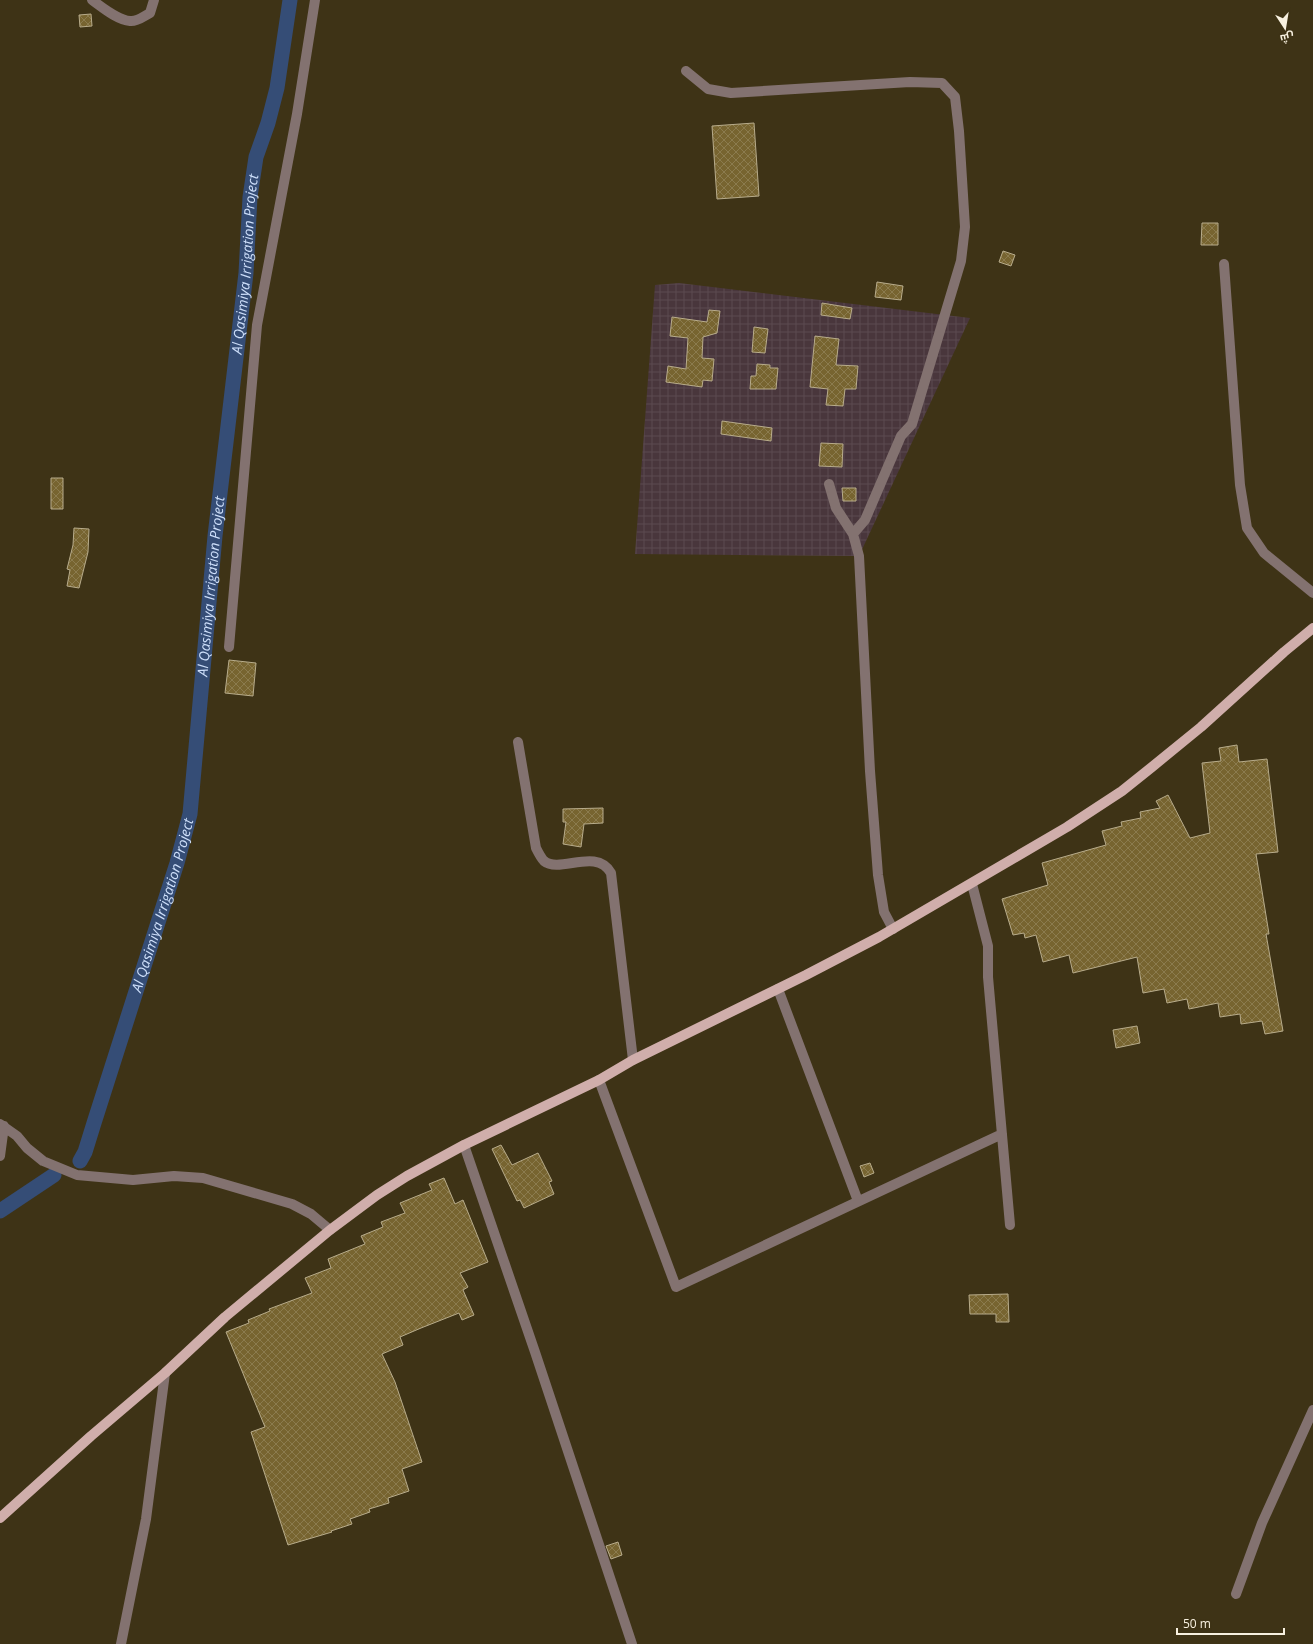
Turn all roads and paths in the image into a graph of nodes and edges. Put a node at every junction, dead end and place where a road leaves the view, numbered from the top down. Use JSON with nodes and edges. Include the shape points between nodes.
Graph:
{"nodes":[{"id":1,"x":92,"y":0,"type":"edge"},
{"id":2,"x":154,"y":0,"type":"edge"},
{"id":3,"x":315,"y":0,"type":"edge"},
{"id":4,"x":686,"y":71,"type":"dead end"},
{"id":5,"x":1224,"y":264,"type":"dead end"},
{"id":6,"x":829,"y":484,"type":"dead end"},
{"id":7,"x":853,"y":534,"type":"junction"},
{"id":8,"x":1313,"y":593,"type":"edge"},
{"id":9,"x":1313,"y":628,"type":"edge"},
{"id":10,"x":229,"y":647,"type":"dead end"},
{"id":11,"x":518,"y":742,"type":"dead end"},
{"id":12,"x":972,"y":884,"type":"junction"},
{"id":13,"x":893,"y":929,"type":"junction"},
{"id":14,"x":778,"y":989,"type":"junction"},
{"id":15,"x":633,"y":1060,"type":"junction"},
{"id":16,"x":599,"y":1080,"type":"junction"},
{"id":17,"x":2,"y":1125,"type":"edge"},
{"id":18,"x":1002,"y":1134,"type":"junction"},
{"id":19,"x":464,"y":1145,"type":"junction"},
{"id":20,"x":0,"y":1156,"type":"edge"},
{"id":21,"x":858,"y":1201,"type":"junction"},
{"id":22,"x":1010,"y":1224,"type":"dead end"},
{"id":23,"x":330,"y":1230,"type":"junction"},
{"id":24,"x":165,"y":1373,"type":"junction"},
{"id":25,"x":1313,"y":1410,"type":"edge"},
{"id":26,"x":0,"y":1518,"type":"edge"},
{"id":27,"x":1236,"y":1594,"type":"dead end"},
{"id":28,"x":121,"y":1644,"type":"edge"},
{"id":29,"x":632,"y":1644,"type":"edge"}],
"edges":[{"from":1,"to":2,"type":"street","via":[[112,14],[130,21],[138,20],[150,13]]},
{"from":3,"to":10,"type":"street","via":[[297,114],[257,326]]},
{"from":4,"to":7,"type":"street","via":[[708,89],[732,93],[910,82],[942,83],[955,97],[965,227],[961,261],[912,424],[901,436],[865,520]]},
{"from":5,"to":8,"type":"street","via":[[1240,485],[1246,528],[1264,553]]},
{"from":6,"to":7,"type":"street","via":[[836,508]]},
{"from":7,"to":13,"type":"street","via":[[859,556],[878,875],[884,912]]},
{"from":9,"to":12,"type":"main road","via":[[1122,791]]},
{"from":11,"to":15,"type":"street","via":[[536,848],[543,860],[551,864],[597,862],[611,874]]},
{"from":12,"to":13,"type":"main road"},
{"from":12,"to":18,"type":"street","via":[[988,946],[988,977]]},
{"from":13,"to":14,"type":"main road"},
{"from":14,"to":15,"type":"main road"},
{"from":14,"to":21,"type":"street"},
{"from":15,"to":16,"type":"main road"},
{"from":16,"to":19,"type":"main road"},
{"from":16,"to":21,"type":"street","via":[[676,1287]]},
{"from":17,"to":20,"type":"street"},
{"from":17,"to":23,"type":"street","via":[[43,1161],[77,1175],[134,1180],[174,1176],[203,1178],[292,1204],[311,1214]]},
{"from":18,"to":21,"type":"street"},
{"from":18,"to":22,"type":"street"},
{"from":19,"to":23,"type":"main road","via":[[383,1192]]},
{"from":19,"to":29,"type":"street"},
{"from":23,"to":24,"type":"main road","via":[[225,1317]]},
{"from":24,"to":26,"type":"main road"},
{"from":24,"to":28,"type":"street","via":[[146,1519]]},
{"from":25,"to":27,"type":"street","via":[[1262,1522]]}]}
